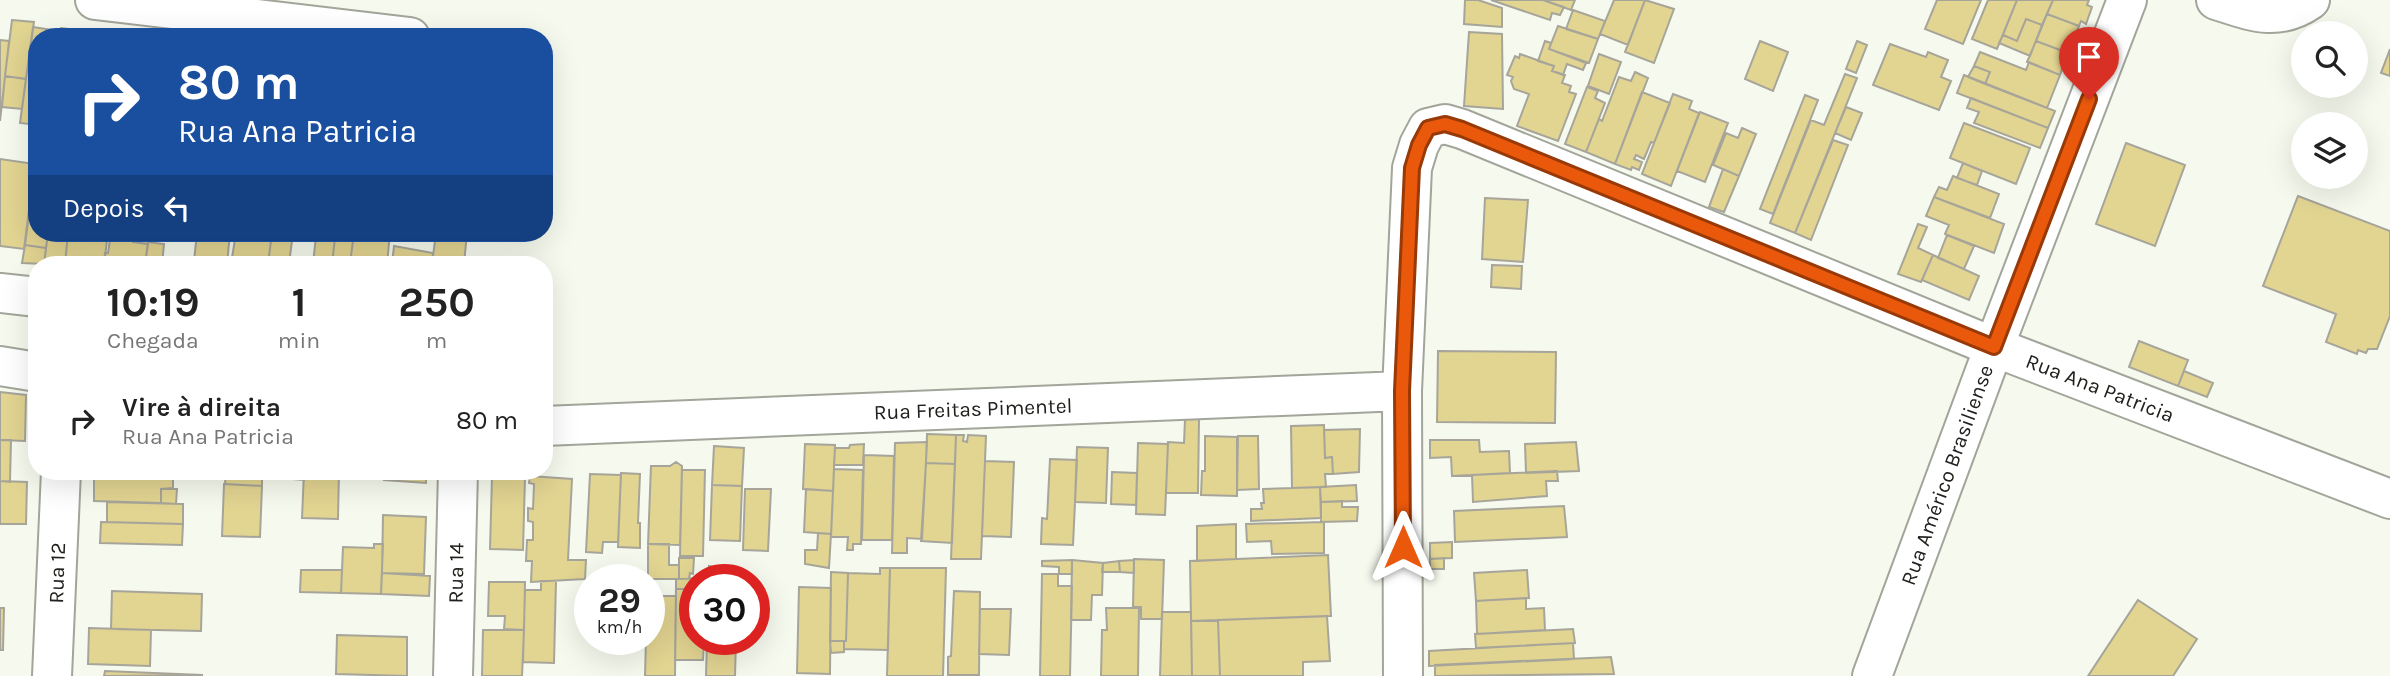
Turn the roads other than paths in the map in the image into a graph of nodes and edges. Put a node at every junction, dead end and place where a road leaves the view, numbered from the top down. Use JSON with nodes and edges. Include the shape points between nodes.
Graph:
{"nodes":[{"id":1,"x":95,"y":0,"type":"edge"},
{"id":2,"x":2127,"y":0,"type":"edge"},
{"id":3,"x":2216,"y":0,"type":"edge"},
{"id":4,"x":2310,"y":0,"type":"edge"},
{"id":5,"x":333,"y":28,"type":"edge"},
{"id":6,"x":0,"y":293,"type":"edge"},
{"id":7,"x":28,"y":297,"type":"edge"},
{"id":8,"x":1994,"y":347,"type":"junction"},
{"id":9,"x":0,"y":366,"type":"edge"},
{"id":10,"x":28,"y":371,"type":"edge"},
{"id":11,"x":1402,"y":391,"type":"junction"},
{"id":12,"x":553,"y":426,"type":"edge"},
{"id":13,"x":61,"y":480,"type":"edge"},
{"id":14,"x":458,"y":480,"type":"edge"},
{"id":15,"x":2390,"y":499,"type":"edge"},
{"id":16,"x":52,"y":676,"type":"edge"},
{"id":17,"x":453,"y":676,"type":"edge"},
{"id":18,"x":1403,"y":676,"type":"edge"},
{"id":19,"x":1872,"y":676,"type":"edge"}],
"edges":[{"from":1,"to":5,"type":"street"},
{"from":2,"to":8,"type":"street","name":"Rua Américo Brasiliense"},
{"from":3,"to":4,"type":"street","via":[[2263,15],[2285,12]]},
{"from":6,"to":7,"type":"street"},
{"from":8,"to":11,"type":"street","name":"Rua Ana Patricia","via":[[1445,124],[1428,128],[1412,168]]},
{"from":8,"to":15,"type":"street","name":"Rua Ana Patricia"},
{"from":8,"to":19,"type":"street","name":"Rua Américo Brasiliense"},
{"from":9,"to":10,"type":"street"},
{"from":11,"to":12,"type":"street","name":"Rua Freitas Pimentel"},
{"from":11,"to":18,"type":"street"},
{"from":13,"to":16,"type":"street","name":"Rua 12"},
{"from":14,"to":17,"type":"street","name":"Rua 14"}]}
